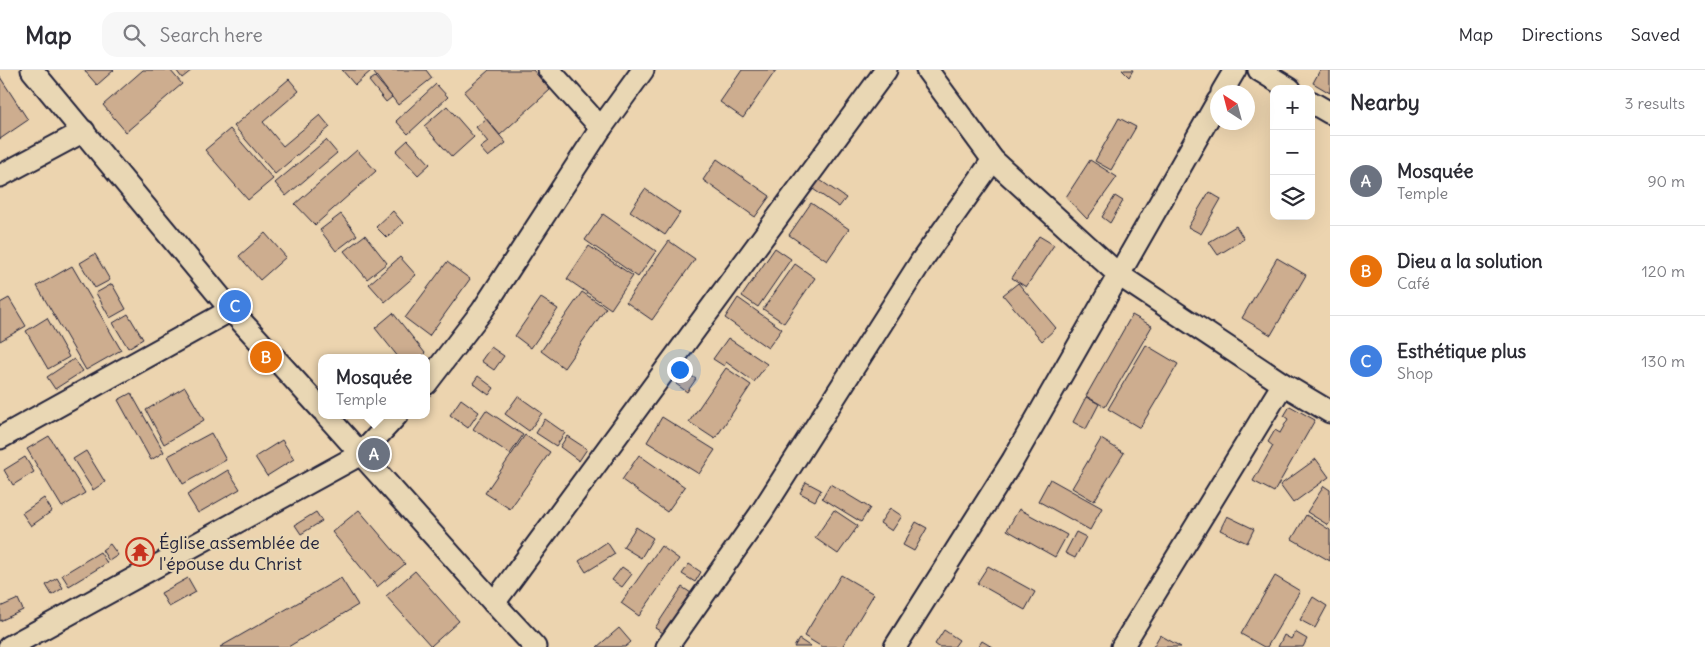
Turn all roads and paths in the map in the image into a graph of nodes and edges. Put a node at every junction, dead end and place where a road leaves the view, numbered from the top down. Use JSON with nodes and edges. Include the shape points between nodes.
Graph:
{"nodes":[{"id":1,"x":32,"y":70,"type":"edge"},
{"id":2,"x":549,"y":70,"type":"edge"},
{"id":3,"x":643,"y":70,"type":"edge"},
{"id":4,"x":886,"y":70,"type":"edge"},
{"id":5,"x":927,"y":70,"type":"edge"},
{"id":6,"x":1235,"y":70,"type":"edge"},
{"id":7,"x":1259,"y":70,"type":"edge"},
{"id":8,"x":1226,"y":85,"type":"edge"},
{"id":9,"x":1283,"y":85,"type":"edge"},
{"id":10,"x":1315,"y":104,"type":"edge"},
{"id":11,"x":1330,"y":113,"type":"edge"},
{"id":12,"x":1210,"y":115,"type":"edge"},
{"id":13,"x":601,"y":128,"type":"junction"},
{"id":14,"x":84,"y":131,"type":"junction"},
{"id":15,"x":993,"y":160,"type":"junction"},
{"id":16,"x":0,"y":176,"type":"edge"},
{"id":17,"x":1119,"y":275,"type":"junction"},
{"id":18,"x":231,"y":310,"type":"junction"},
{"id":19,"x":430,"y":379,"type":"edge"},
{"id":20,"x":1283,"y":384,"type":"junction"},
{"id":21,"x":318,"y":406,"type":"edge"},
{"id":22,"x":1330,"y":412,"type":"edge"},
{"id":23,"x":330,"y":419,"type":"edge"},
{"id":24,"x":393,"y":419,"type":"edge"},
{"id":25,"x":0,"y":438,"type":"edge"},
{"id":26,"x":361,"y":454,"type":"junction"},
{"id":27,"x":494,"y":603,"type":"junction"},
{"id":28,"x":9,"y":647,"type":"edge"},
{"id":29,"x":535,"y":647,"type":"edge"},
{"id":30,"x":667,"y":647,"type":"edge"},
{"id":31,"x":896,"y":647,"type":"edge"},
{"id":32,"x":1122,"y":647,"type":"edge"}],
"edges":[{"from":1,"to":14,"type":"street"},
{"from":2,"to":13,"type":"street"},
{"from":3,"to":13,"type":"street"},
{"from":4,"to":27,"type":"street"},
{"from":5,"to":15,"type":"street"},
{"from":6,"to":8,"type":"street"},
{"from":7,"to":9,"type":"street"},
{"from":10,"to":11,"type":"street"},
{"from":12,"to":17,"type":"street"},
{"from":13,"to":19,"type":"street","via":[[482,311]]},
{"from":14,"to":16,"type":"street"},
{"from":14,"to":18,"type":"street"},
{"from":15,"to":17,"type":"street"},
{"from":15,"to":30,"type":"street","via":[[922,260],[761,514]]},
{"from":17,"to":20,"type":"street"},
{"from":17,"to":31,"type":"street","via":[[1013,460]]},
{"from":18,"to":21,"type":"street"},
{"from":18,"to":25,"type":"street"},
{"from":20,"to":22,"type":"street"},
{"from":20,"to":32,"type":"street"},
{"from":23,"to":26,"type":"street"},
{"from":24,"to":26,"type":"street"},
{"from":26,"to":27,"type":"street"},
{"from":26,"to":28,"type":"street"},
{"from":27,"to":29,"type":"street"}]}
